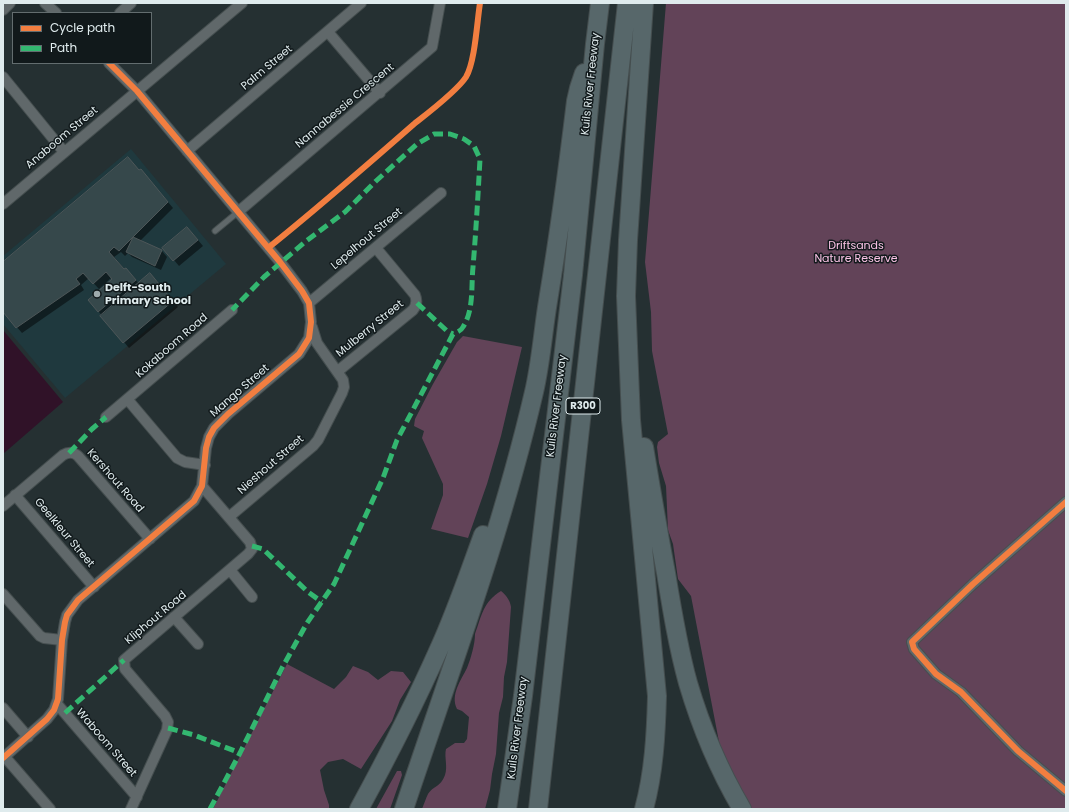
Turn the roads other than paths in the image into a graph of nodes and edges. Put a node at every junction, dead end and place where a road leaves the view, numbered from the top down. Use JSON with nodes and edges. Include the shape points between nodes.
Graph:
{"nodes":[{"id":1,"x":10,"y":3,"type":"edge"},
{"id":2,"x":45,"y":3,"type":"edge"},
{"id":3,"x":131,"y":3,"type":"edge"},
{"id":4,"x":242,"y":3,"type":"edge"},
{"id":5,"x":361,"y":3,"type":"edge"},
{"id":6,"x":440,"y":3,"type":"edge"},
{"id":7,"x":600,"y":3,"type":"edge"},
{"id":8,"x":627,"y":3,"type":"edge"},
{"id":9,"x":644,"y":3,"type":"edge"},
{"id":10,"x":3,"y":10,"type":"edge"},
{"id":11,"x":55,"y":12,"type":"edge"},
{"id":12,"x":121,"y":12,"type":"edge"},
{"id":13,"x":328,"y":32,"type":"junction"},
{"id":14,"x":595,"y":44,"type":"junction"},
{"id":15,"x":110,"y":64,"type":"edge"},
{"id":16,"x":3,"y":77,"type":"edge"},
{"id":17,"x":137,"y":91,"type":"junction"},
{"id":18,"x":380,"y":93,"type":"junction"},
{"id":19,"x":187,"y":151,"type":"junction"},
{"id":20,"x":64,"y":152,"type":"junction"},
{"id":21,"x":441,"y":193,"type":"dead end"},
{"id":22,"x":5,"y":198,"type":"edge"},
{"id":23,"x":238,"y":212,"type":"junction"},
{"id":24,"x":215,"y":231,"type":"dead end"},
{"id":25,"x":376,"y":248,"type":"junction"},
{"id":26,"x":548,"y":302,"type":"junction"},
{"id":27,"x":309,"y":303,"type":"junction"},
{"id":28,"x":232,"y":310,"type":"dead end"},
{"id":29,"x":311,"y":322,"type":"junction"},
{"id":30,"x":629,"y":359,"type":"junction"},
{"id":31,"x":338,"y":371,"type":"junction"},
{"id":32,"x":128,"y":400,"type":"junction"},
{"id":33,"x":106,"y":418,"type":"dead end"},
{"id":34,"x":205,"y":464,"type":"junction"},
{"id":35,"x":202,"y":486,"type":"junction"},
{"id":36,"x":15,"y":495,"type":"junction"},
{"id":37,"x":1066,"y":502,"type":"edge"},
{"id":38,"x":3,"y":506,"type":"edge"},
{"id":39,"x":229,"y":517,"type":"junction"},
{"id":40,"x":150,"y":539,"type":"junction"},
{"id":41,"x":230,"y":570,"type":"junction"},
{"id":42,"x":94,"y":587,"type":"junction"},
{"id":43,"x":3,"y":594,"type":"edge"},
{"id":44,"x":252,"y":597,"type":"dead end"},
{"id":45,"x":174,"y":617,"type":"junction"},
{"id":46,"x":62,"y":640,"type":"junction"},
{"id":47,"x":198,"y":644,"type":"dead end"},
{"id":48,"x":57,"y":704,"type":"junction"},
{"id":49,"x":3,"y":708,"type":"edge"},
{"id":50,"x":28,"y":737,"type":"junction"},
{"id":51,"x":4,"y":757,"type":"edge"},
{"id":52,"x":1066,"y":791,"type":"edge"},
{"id":53,"x":136,"y":797,"type":"junction"},
{"id":54,"x":50,"y":809,"type":"edge"},
{"id":55,"x":131,"y":809,"type":"edge"},
{"id":56,"x":359,"y":809,"type":"edge"},
{"id":57,"x":404,"y":809,"type":"edge"},
{"id":58,"x":507,"y":809,"type":"edge"},
{"id":59,"x":538,"y":809,"type":"edge"},
{"id":60,"x":644,"y":809,"type":"edge"},
{"id":61,"x":742,"y":809,"type":"edge"}],
"edges":[{"from":1,"to":10,"type":"street"},
{"from":2,"to":11,"type":"street"},
{"from":3,"to":12,"type":"street"},
{"from":4,"to":17,"type":"street","name":"Anaboom Street"},
{"from":5,"to":13,"type":"street","name":"Palm Street"},
{"from":6,"to":18,"type":"street","name":"Nannabessie Crescent","via":[[432,47]]},
{"from":7,"to":14,"type":"highway","name":"Kuils River Freeway","number":"R300"},
{"from":8,"to":59,"type":"highway","number":"R300"},
{"from":9,"to":30,"type":"highway","via":[[628,240],[626,296]]},
{"from":13,"to":18,"type":"street"},
{"from":13,"to":19,"type":"street","name":"Palm Street"},
{"from":14,"to":26,"type":"highway","via":[[578,94]]},
{"from":14,"to":58,"type":"highway","name":"Kuils River Freeway","number":"R300","via":[[573,275],[523,696]]},
{"from":15,"to":17,"type":"street","name":"Mango Street"},
{"from":16,"to":20,"type":"street"},
{"from":17,"to":19,"type":"street","name":"Mango Street"},
{"from":17,"to":20,"type":"street","name":"Anaboom Street"},
{"from":18,"to":23,"type":"street","name":"Nannabessie Crescent"},
{"from":19,"to":23,"type":"street","name":"Mango Street"},
{"from":20,"to":22,"type":"street","name":"Anaboom Street"},
{"from":21,"to":25,"type":"street","name":"Lepelhout Street"},
{"from":23,"to":24,"type":"lane"},
{"from":23,"to":27,"type":"street","name":"Mango Street","via":[[295,281]]},
{"from":25,"to":27,"type":"street","name":"Lepelhout Street"},
{"from":25,"to":31,"type":"street","name":"Mulberry Street","via":[[415,295],[416,306]]},
{"from":26,"to":56,"type":"highway","via":[[511,448],[459,600],[416,700]]},
{"from":26,"to":57,"type":"highway","via":[[535,390],[509,487]]},
{"from":27,"to":29,"type":"street","name":"Mango Street"},
{"from":28,"to":32,"type":"street","name":"Kokaboom Road"},
{"from":29,"to":31,"type":"street","name":"Nieshout Street","via":[[317,343]]},
{"from":29,"to":34,"type":"street","name":"Mango Street","via":[[309,338],[299,354],[214,428],[208,437]]},
{"from":30,"to":60,"type":"highway","via":[[631,420],[657,696],[654,762]]},
{"from":30,"to":61,"type":"highway","via":[[680,652],[698,714],[732,793]]},
{"from":31,"to":39,"type":"street","name":"Nieshout Street","via":[[343,380],[343,390],[318,440]]},
{"from":32,"to":33,"type":"street","name":"Kokaboom Road"},
{"from":32,"to":34,"type":"street","via":[[177,458],[185,462]]},
{"from":34,"to":35,"type":"street","name":"Mango Street"},
{"from":35,"to":39,"type":"street","name":"Kliphout Road"},
{"from":35,"to":40,"type":"street","name":"Mango Street","via":[[194,501]]},
{"from":36,"to":38,"type":"street","name":"Kershout Road"},
{"from":36,"to":40,"type":"street","name":"Kershout Road","via":[[63,455],[73,453]]},
{"from":36,"to":42,"type":"street","name":"Geelkleur Street"},
{"from":37,"to":52,"type":"street","via":[[912,642],[914,649],[936,674],[961,692],[1018,751]]},
{"from":39,"to":41,"type":"street","name":"Kliphout Road","via":[[252,546],[250,552]]},
{"from":40,"to":42,"type":"street","name":"Mango Street"},
{"from":41,"to":44,"type":"street"},
{"from":41,"to":45,"type":"street","name":"Kliphout Road"},
{"from":42,"to":46,"type":"street","name":"Mango Street","via":[[78,600],[67,615]]},
{"from":43,"to":46,"type":"street","via":[[40,636]]},
{"from":45,"to":47,"type":"street"},
{"from":45,"to":53,"type":"street","name":"Kliphout Road","via":[[124,660],[125,669],[165,716],[168,725]]},
{"from":46,"to":48,"type":"street","name":"Mango Street"},
{"from":48,"to":50,"type":"street","name":"Mango Street","via":[[51,715]]},
{"from":48,"to":53,"type":"street","name":"Waboom Street"},
{"from":49,"to":50,"type":"street"},
{"from":50,"to":51,"type":"street","name":"Mango Street"},
{"from":51,"to":54,"type":"street"},
{"from":53,"to":55,"type":"street","name":"Kliphout Road"}]}
